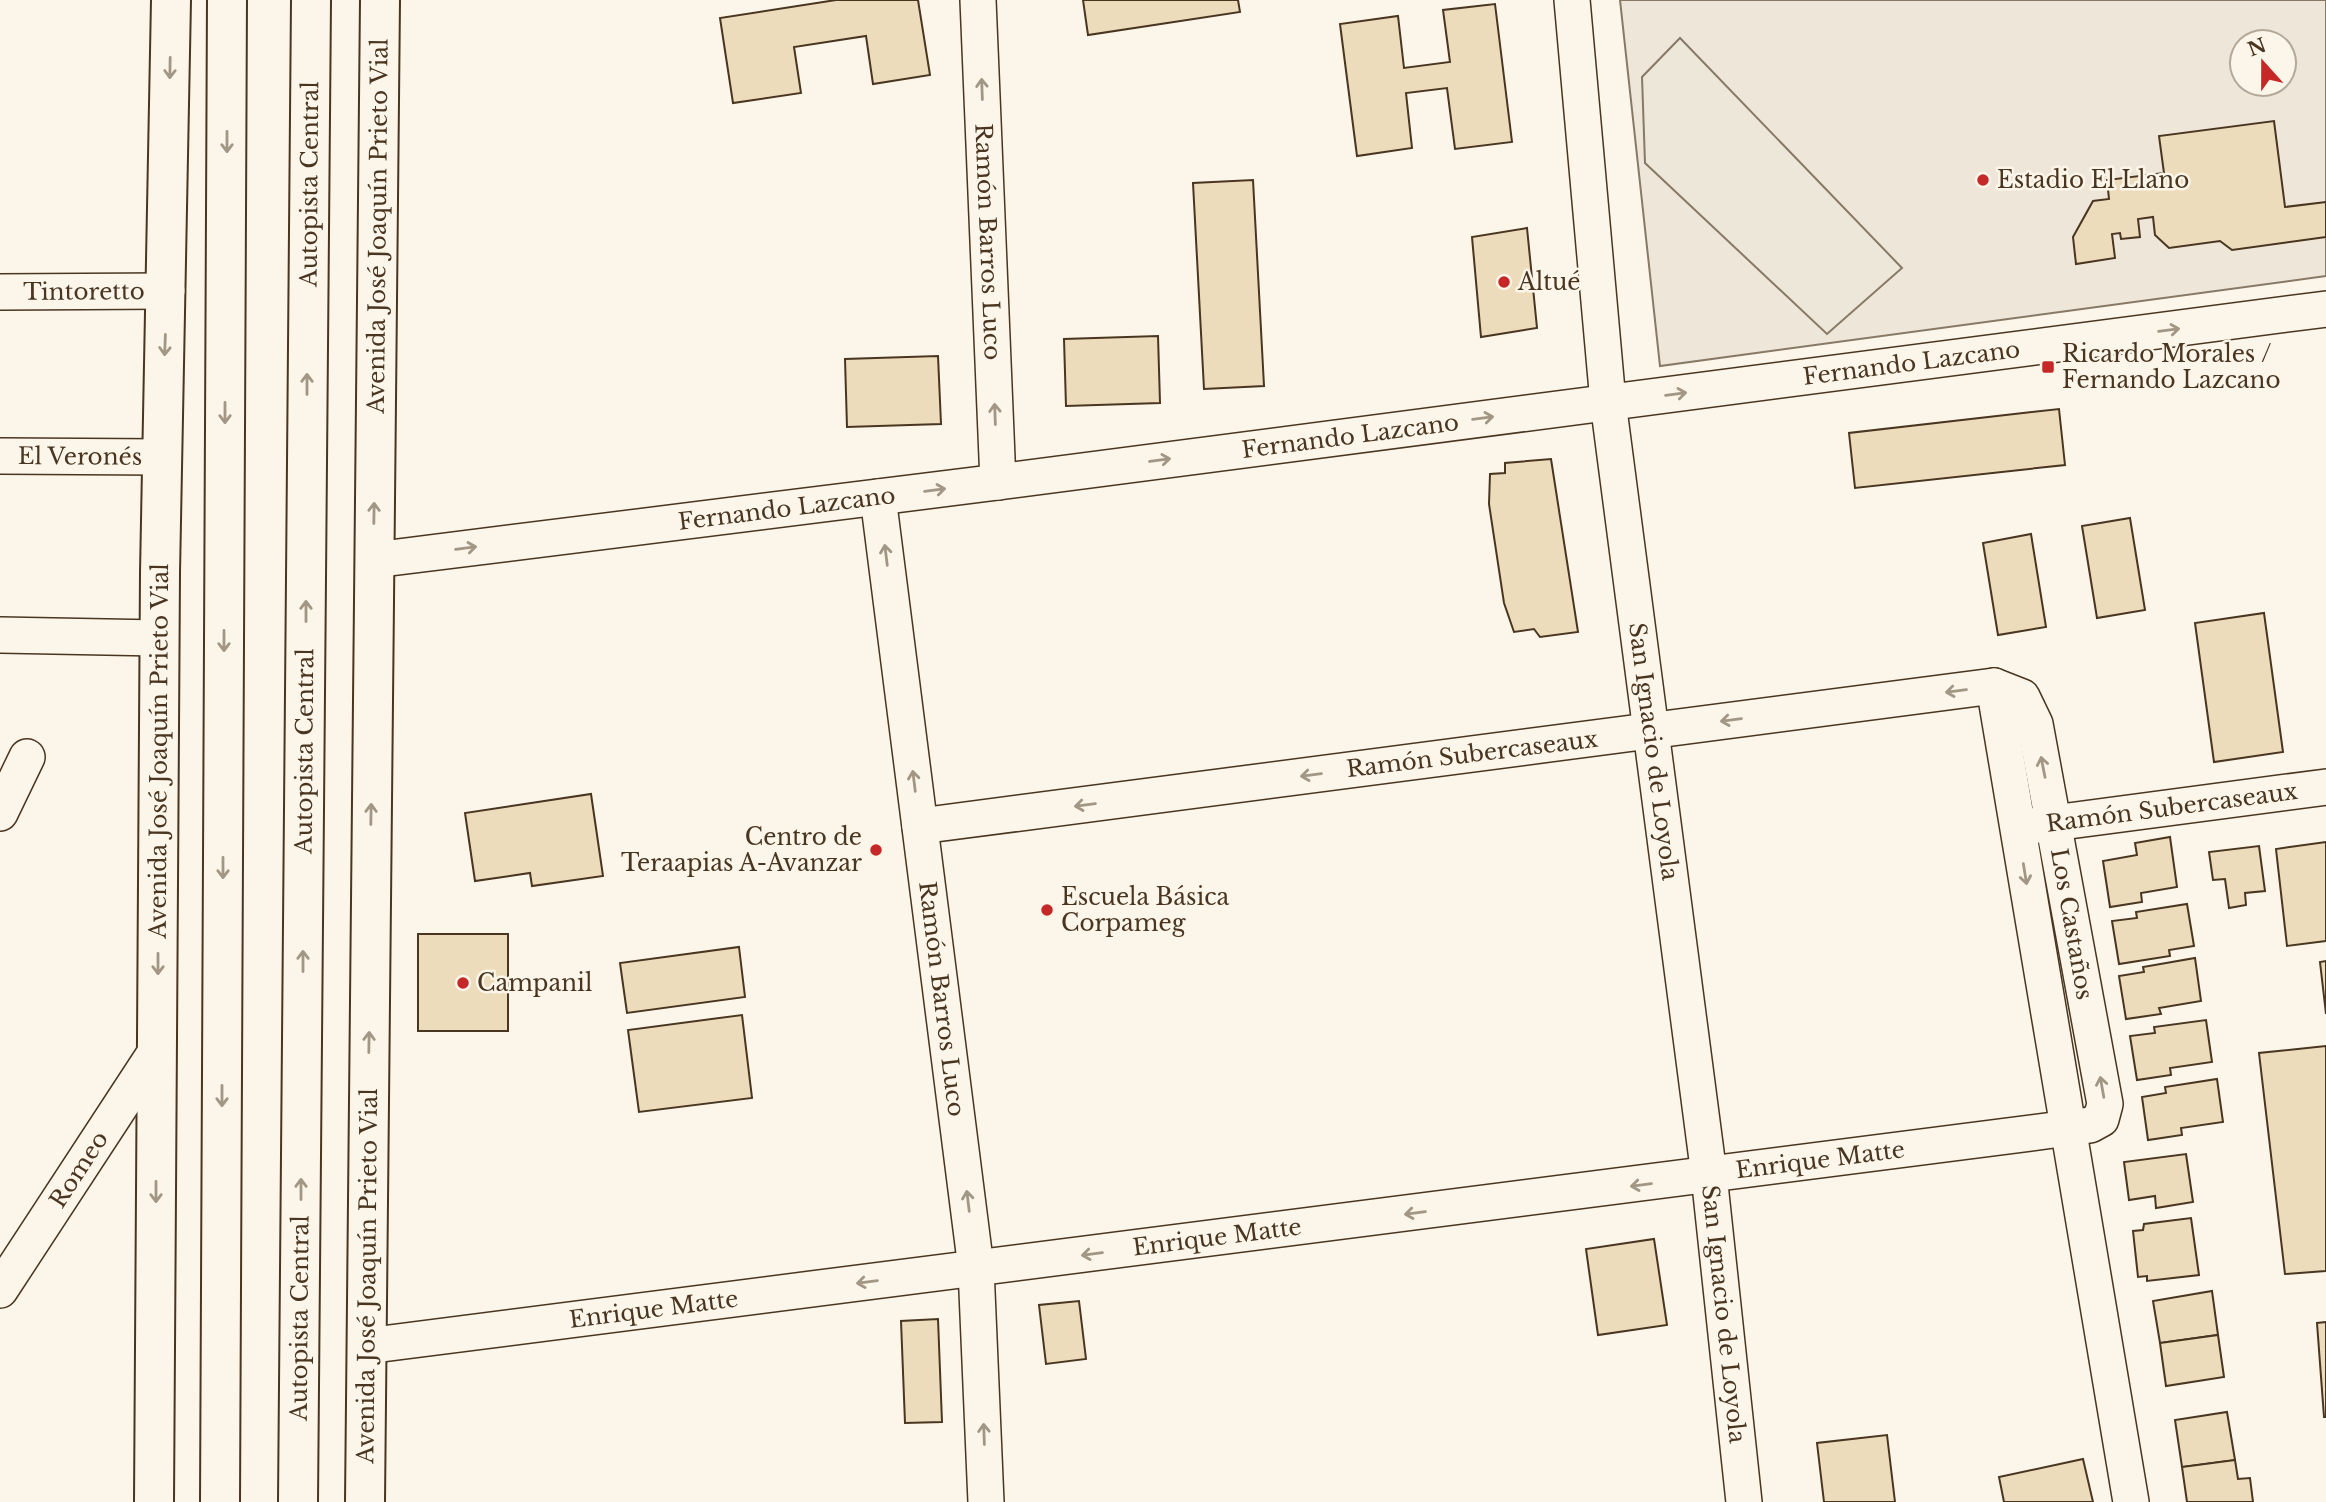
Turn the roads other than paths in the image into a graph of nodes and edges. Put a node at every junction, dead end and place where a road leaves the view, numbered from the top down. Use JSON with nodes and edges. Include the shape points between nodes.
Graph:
{"nodes":[{"id":1,"x":171,"y":0,"type":"edge"},
{"id":2,"x":228,"y":0,"type":"edge"},
{"id":3,"x":311,"y":0,"type":"edge"},
{"id":4,"x":380,"y":0,"type":"edge"},
{"id":5,"x":978,"y":0,"type":"edge"},
{"id":6,"x":1572,"y":0,"type":"edge"},
{"id":7,"x":167,"y":291,"type":"junction"},
{"id":8,"x":0,"y":292,"type":"edge"},
{"id":9,"x":2326,"y":309,"type":"edge"},
{"id":10,"x":1608,"y":402,"type":"junction"},
{"id":11,"x":0,"y":456,"type":"edge"},
{"id":12,"x":162,"y":457,"type":"junction"},
{"id":13,"x":998,"y":482,"type":"junction"},
{"id":14,"x":878,"y":497,"type":"junction"},
{"id":15,"x":374,"y":560,"type":"junction"},
{"id":16,"x":0,"y":635,"type":"edge"},
{"id":17,"x":159,"y":638,"type":"junction"},
{"id":18,"x":2008,"y":692,"type":"junction"},
{"id":19,"x":1652,"y":730,"type":"junction"},
{"id":20,"x":27,"y":757,"type":"dead end"},
{"id":21,"x":2326,"y":787,"type":"edge"},
{"id":22,"x":0,"y":813,"type":"edge"},
{"id":23,"x":2054,"y":822,"type":"junction"},
{"id":24,"x":920,"y":826,"type":"junction"},
{"id":25,"x":2018,"y":828,"type":"junction"},
{"id":26,"x":157,"y":1050,"type":"junction"},
{"id":27,"x":2067,"y":1128,"type":"junction"},
{"id":28,"x":1709,"y":1175,"type":"junction"},
{"id":29,"x":976,"y":1268,"type":"junction"},
{"id":30,"x":0,"y":1290,"type":"edge"},
{"id":31,"x":366,"y":1346,"type":"junction"},
{"id":32,"x":154,"y":1502,"type":"edge"},
{"id":33,"x":219,"y":1502,"type":"edge"},
{"id":34,"x":298,"y":1502,"type":"edge"},
{"id":35,"x":365,"y":1502,"type":"edge"},
{"id":36,"x":986,"y":1502,"type":"edge"},
{"id":37,"x":1744,"y":1502,"type":"edge"},
{"id":38,"x":2131,"y":1502,"type":"edge"}],
"edges":[{"from":1,"to":7,"type":"main road","name":"Avenida José Joaquín Prieto Vial","one_way":true},
{"from":2,"to":33,"type":"main road","one_way":true},
{"from":34,"to":3,"type":"main road","name":"Autopista Central","one_way":true},
{"from":15,"to":4,"type":"main road","name":"Avenida José Joaquín Prieto Vial","one_way":true},
{"from":13,"to":5,"type":"street","name":"Ramón Barros Luco","one_way":true},
{"from":6,"to":10,"type":"street","name":"San Ignacio de Loyola"},
{"from":7,"to":8,"type":"street","name":"Tintoretto"},
{"from":7,"to":12,"type":"main road","name":"Avenida José Joaquín Prieto Vial","one_way":true},
{"from":10,"to":9,"type":"street","name":"Fernando Lazcano","one_way":true},
{"from":13,"to":10,"type":"street","name":"Fernando Lazcano","one_way":true},
{"from":10,"to":19,"type":"street","name":"San Ignacio de Loyola"},
{"from":11,"to":12,"type":"street","name":"El Veronés"},
{"from":12,"to":17,"type":"main road","name":"Avenida José Joaquín Prieto Vial"},
{"from":14,"to":13,"type":"street","name":"Fernando Lazcano","one_way":true},
{"from":15,"to":14,"type":"street","name":"Fernando Lazcano","one_way":true},
{"from":24,"to":14,"type":"street","name":"Ramón Barros Luco","one_way":true},
{"from":31,"to":15,"type":"main road","name":"Avenida José Joaquín Prieto Vial","one_way":true},
{"from":16,"to":17,"type":"street"},
{"from":17,"to":26,"type":"main road","name":"Avenida José Joaquín Prieto Vial","one_way":true},
{"from":18,"to":19,"type":"street","name":"Ramón Subercaseaux","one_way":true},
{"from":23,"to":18,"type":"street","name":"Los Castaños","one_way":true,"via":[[2035,724]]},
{"from":18,"to":25,"type":"street","name":"Los Castaños"},
{"from":19,"to":24,"type":"street","name":"Ramón Subercaseaux","one_way":true},
{"from":19,"to":28,"type":"street","name":"San Ignacio de Loyola"},
{"from":20,"to":22,"type":"street"},
{"from":21,"to":23,"type":"street","name":"Ramón Subercaseaux"},
{"from":23,"to":25,"type":"street","name":"Ramón Subercaseaux"},
{"from":27,"to":23,"type":"street","name":"Los Castaños","one_way":true,"via":[[2101,1119],[2105,1104]]},
{"from":29,"to":24,"type":"street","name":"Ramón Barros Luco","one_way":true},
{"from":25,"to":27,"type":"street","name":"Los Castaños","one_way":true},
{"from":26,"to":30,"type":"street","name":"Romeo"},
{"from":26,"to":32,"type":"main road","name":"Avenida José Joaquín Prieto Vial","one_way":true},
{"from":27,"to":28,"type":"street","name":"Enrique Matte"},
{"from":27,"to":38,"type":"street","name":"Los Castaños"},
{"from":28,"to":29,"type":"street","name":"Enrique Matte","one_way":true},
{"from":28,"to":37,"type":"street","name":"San Ignacio de Loyola"},
{"from":29,"to":31,"type":"street","name":"Enrique Matte","one_way":true},
{"from":36,"to":29,"type":"street","name":"Ramón Barros Luco","one_way":true},
{"from":31,"to":35,"type":"main road","name":"Avenida José Joaquín Prieto Vial"}]}
